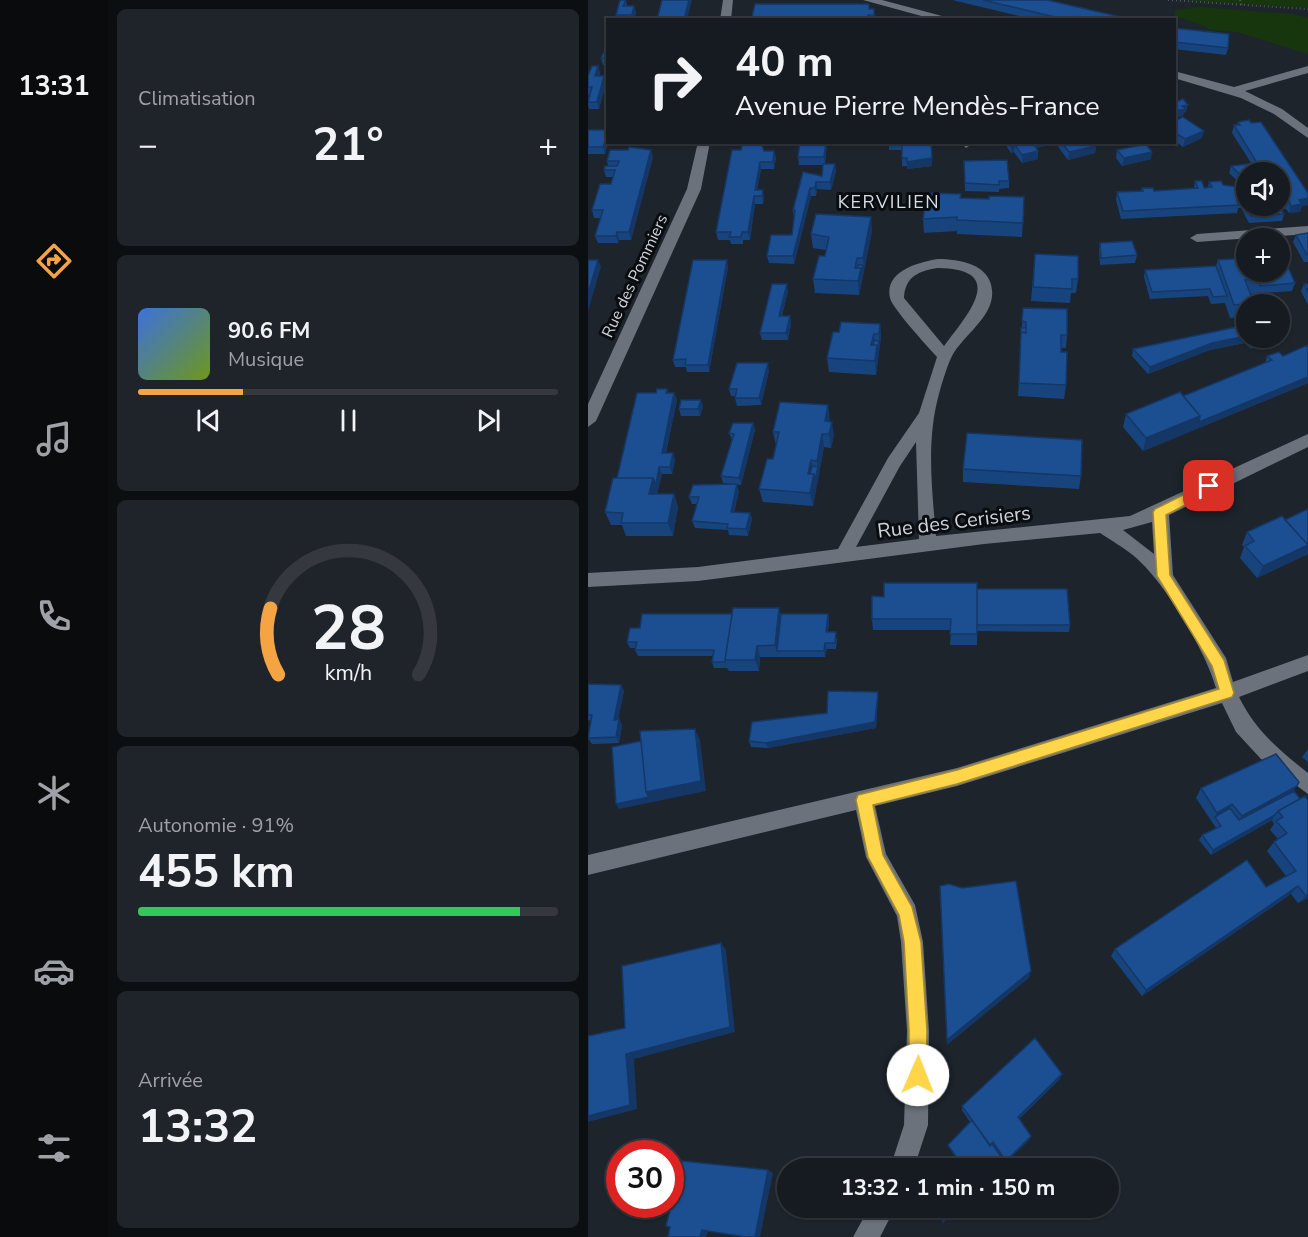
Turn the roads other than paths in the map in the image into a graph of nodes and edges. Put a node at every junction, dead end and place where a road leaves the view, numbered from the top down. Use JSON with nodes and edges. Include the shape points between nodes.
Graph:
{"nodes":[{"id":1,"x":728,"y":0,"type":"edge"},
{"id":2,"x":868,"y":0,"type":"edge"},
{"id":3,"x":725,"y":18,"type":"edge"},
{"id":4,"x":944,"y":18,"type":"edge"},
{"id":5,"x":1308,"y":69,"type":"edge"},
{"id":6,"x":1176,"y":75,"type":"edge"},
{"id":7,"x":1235,"y":90,"type":"junction"},
{"id":8,"x":1308,"y":134,"type":"edge"},
{"id":9,"x":704,"y":144,"type":"edge"},
{"id":10,"x":1308,"y":230,"type":"edge"},
{"id":11,"x":1197,"y":238,"type":"dead end"},
{"id":12,"x":944,"y":356,"type":"junction"},
{"id":13,"x":926,"y":415,"type":"junction"},
{"id":14,"x":588,"y":421,"type":"edge"},
{"id":15,"x":1308,"y":440,"type":"edge"},
{"id":16,"x":1160,"y":512,"type":"junction"},
{"id":17,"x":1105,"y":527,"type":"junction"},
{"id":18,"x":928,"y":545,"type":"junction"},
{"id":19,"x":842,"y":556,"type":"junction"},
{"id":20,"x":1164,"y":576,"type":"junction"},
{"id":21,"x":588,"y":580,"type":"edge"},
{"id":22,"x":1308,"y":663,"type":"edge"},
{"id":23,"x":1227,"y":693,"type":"junction"},
{"id":24,"x":1308,"y":785,"type":"edge"},
{"id":25,"x":864,"y":800,"type":"junction"},
{"id":26,"x":588,"y":865,"type":"edge"},
{"id":27,"x":905,"y":1158,"type":"edge"},
{"id":28,"x":877,"y":1218,"type":"edge"},
{"id":29,"x":866,"y":1237,"type":"edge"}],
"edges":[{"from":1,"to":3,"type":"street"},
{"from":2,"to":4,"type":"street"},
{"from":5,"to":7,"type":"street"},
{"from":6,"to":7,"type":"street"},
{"from":7,"to":8,"type":"street","via":[[1280,111]]},
{"from":9,"to":14,"type":"street","name":"Rue des Pommiers","via":[[694,189]]},
{"from":10,"to":11,"type":"street"},
{"from":12,"to":12,"type":"street","via":[[975,318],[986,294],[985,283],[977,273],[946,262],[915,267],[897,285],[896,292],[897,299]]},
{"from":12,"to":13,"type":"street"},
{"from":13,"to":18,"type":"street"},
{"from":13,"to":19,"type":"street","via":[[894,462]]},
{"from":15,"to":16,"type":"street","name":"Rue des Cerisiers"},
{"from":16,"to":17,"type":"street","name":"Rue des Cerisiers"},
{"from":16,"to":20,"type":"street"},
{"from":17,"to":18,"type":"street","name":"Rue des Cerisiers"},
{"from":17,"to":20,"type":"street","via":[[1141,552]]},
{"from":18,"to":19,"type":"street","name":"Rue des Cerisiers"},
{"from":19,"to":21,"type":"street","name":"Rue des Cerisiers","via":[[698,574]]},
{"from":20,"to":23,"type":"street","via":[[1219,664]]},
{"from":22,"to":23,"type":"street"},
{"from":23,"to":24,"type":"street","via":[[1236,716],[1251,736]]},
{"from":23,"to":25,"type":"street","via":[[957,777]]},
{"from":25,"to":26,"type":"street"},
{"from":25,"to":27,"type":"street","via":[[876,857],[907,913],[912,942],[918,1031],[916,1125]]},
{"from":28,"to":29,"type":"street"}]}
